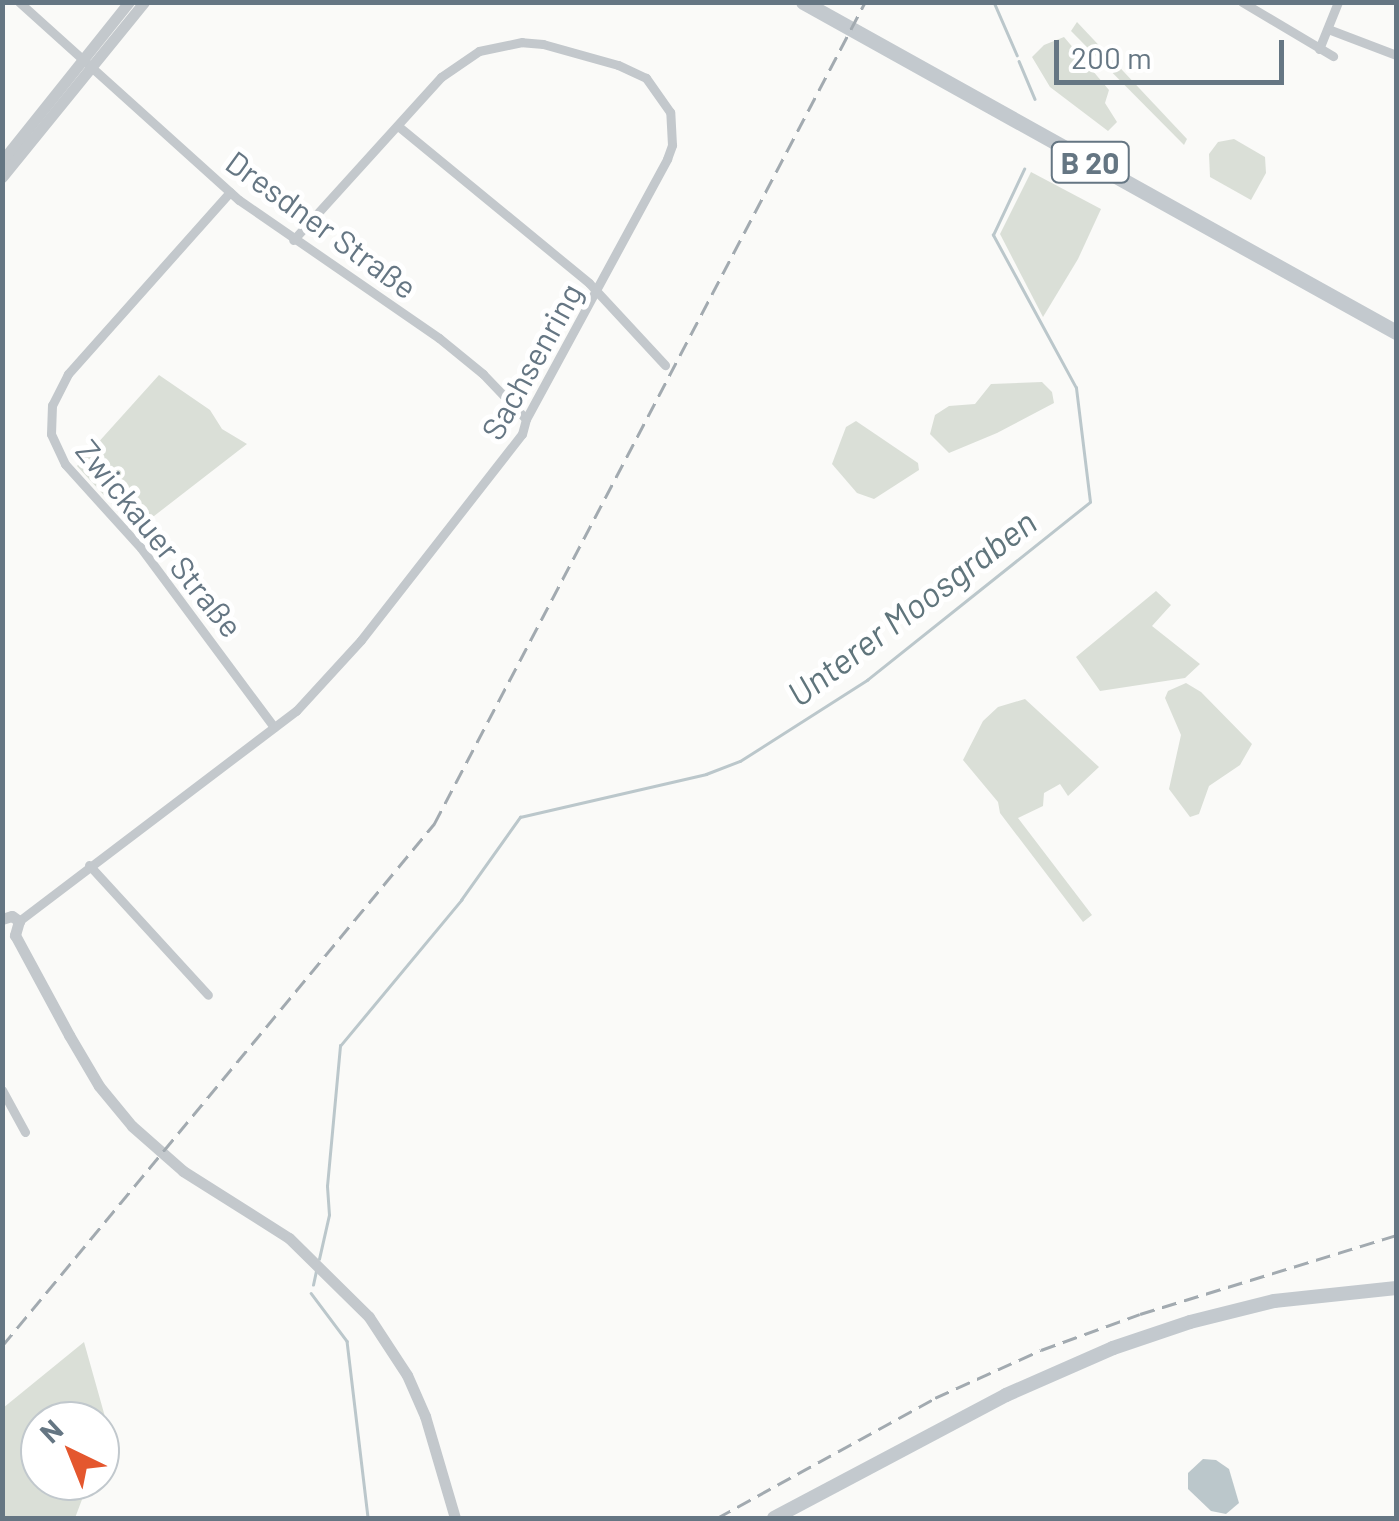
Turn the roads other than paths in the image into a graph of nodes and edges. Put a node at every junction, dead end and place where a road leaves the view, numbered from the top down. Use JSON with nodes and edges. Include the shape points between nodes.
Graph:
{"nodes":[{"id":1,"x":19,"y":2,"type":"edge"},
{"id":2,"x":129,"y":2,"type":"edge"},
{"id":3,"x":144,"y":2,"type":"edge"},
{"id":4,"x":803,"y":2,"type":"edge"},
{"id":5,"x":1242,"y":2,"type":"edge"},
{"id":6,"x":1338,"y":2,"type":"edge"},
{"id":7,"x":1328,"y":28,"type":"junction"},
{"id":8,"x":1319,"y":50,"type":"junction"},
{"id":9,"x":1396,"y":55,"type":"edge"},
{"id":10,"x":1333,"y":56,"type":"dead end"},
{"id":11,"x":87,"y":63,"type":"junction"},
{"id":12,"x":398,"y":126,"type":"junction"},
{"id":13,"x":2,"y":161,"type":"edge"},
{"id":14,"x":2,"y":178,"type":"edge"},
{"id":15,"x":230,"y":192,"type":"junction"},
{"id":16,"x":294,"y":240,"type":"junction"},
{"id":17,"x":598,"y":294,"type":"junction"},
{"id":18,"x":1396,"y":332,"type":"edge"},
{"id":19,"x":665,"y":365,"type":"dead end"},
{"id":20,"x":526,"y":419,"type":"junction"},
{"id":21,"x":274,"y":727,"type":"junction"},
{"id":22,"x":90,"y":865,"type":"junction"},
{"id":23,"x":3,"y":916,"type":"edge"},
{"id":24,"x":19,"y":920,"type":"junction"},
{"id":25,"x":9,"y":933,"type":"edge"},
{"id":26,"x":208,"y":995,"type":"dead end"},
{"id":27,"x":2,"y":1090,"type":"edge"},
{"id":28,"x":25,"y":1132,"type":"dead end"},
{"id":29,"x":1396,"y":1288,"type":"edge"},
{"id":30,"x":455,"y":1518,"type":"edge"},
{"id":31,"x":774,"y":1518,"type":"edge"}],
"edges":[{"from":1,"to":11,"type":"street","name":"Dresdner Straße"},
{"from":2,"to":11,"type":"street"},
{"from":3,"to":11,"type":"street"},
{"from":4,"to":18,"type":"highway","number":"B 20"},
{"from":5,"to":8,"type":"street"},
{"from":6,"to":7,"type":"street"},
{"from":7,"to":8,"type":"street"},
{"from":7,"to":9,"type":"street"},
{"from":8,"to":10,"type":"street"},
{"from":11,"to":13,"type":"street"},
{"from":11,"to":14,"type":"street"},
{"from":11,"to":15,"type":"street","name":"Dresdner Straße"},
{"from":12,"to":16,"type":"street","name":"Sachsenring"},
{"from":12,"to":17,"type":"street"},
{"from":12,"to":17,"type":"street","name":"Sachsenring","via":[[460,62],[501,45],[562,48],[646,78],[670,112],[672,145]]},
{"from":15,"to":16,"type":"street","name":"Dresdner Straße"},
{"from":15,"to":21,"type":"street","name":"Zwickauer Straße","via":[[68,374],[52,405],[51,434],[65,464],[141,548]]},
{"from":16,"to":20,"type":"street","name":"Dresdner Straße","via":[[439,338]]},
{"from":17,"to":19,"type":"street"},
{"from":17,"to":20,"type":"street","name":"Sachsenring"},
{"from":20,"to":21,"type":"street","name":"Sachsenring","via":[[511,452],[342,663]]},
{"from":21,"to":22,"type":"street","name":"Sachsenring"},
{"from":22,"to":24,"type":"street","name":"Sachsenring"},
{"from":22,"to":26,"type":"street"},
{"from":23,"to":24,"type":"street"},
{"from":24,"to":25,"type":"street"},
{"from":25,"to":30,"type":"street","via":[[98,1086],[145,1140],[314,1258],[370,1317],[425,1416]]},
{"from":27,"to":28,"type":"street"},
{"from":29,"to":31,"type":"main road","via":[[1274,1301],[1112,1348],[1006,1395]]}]}
